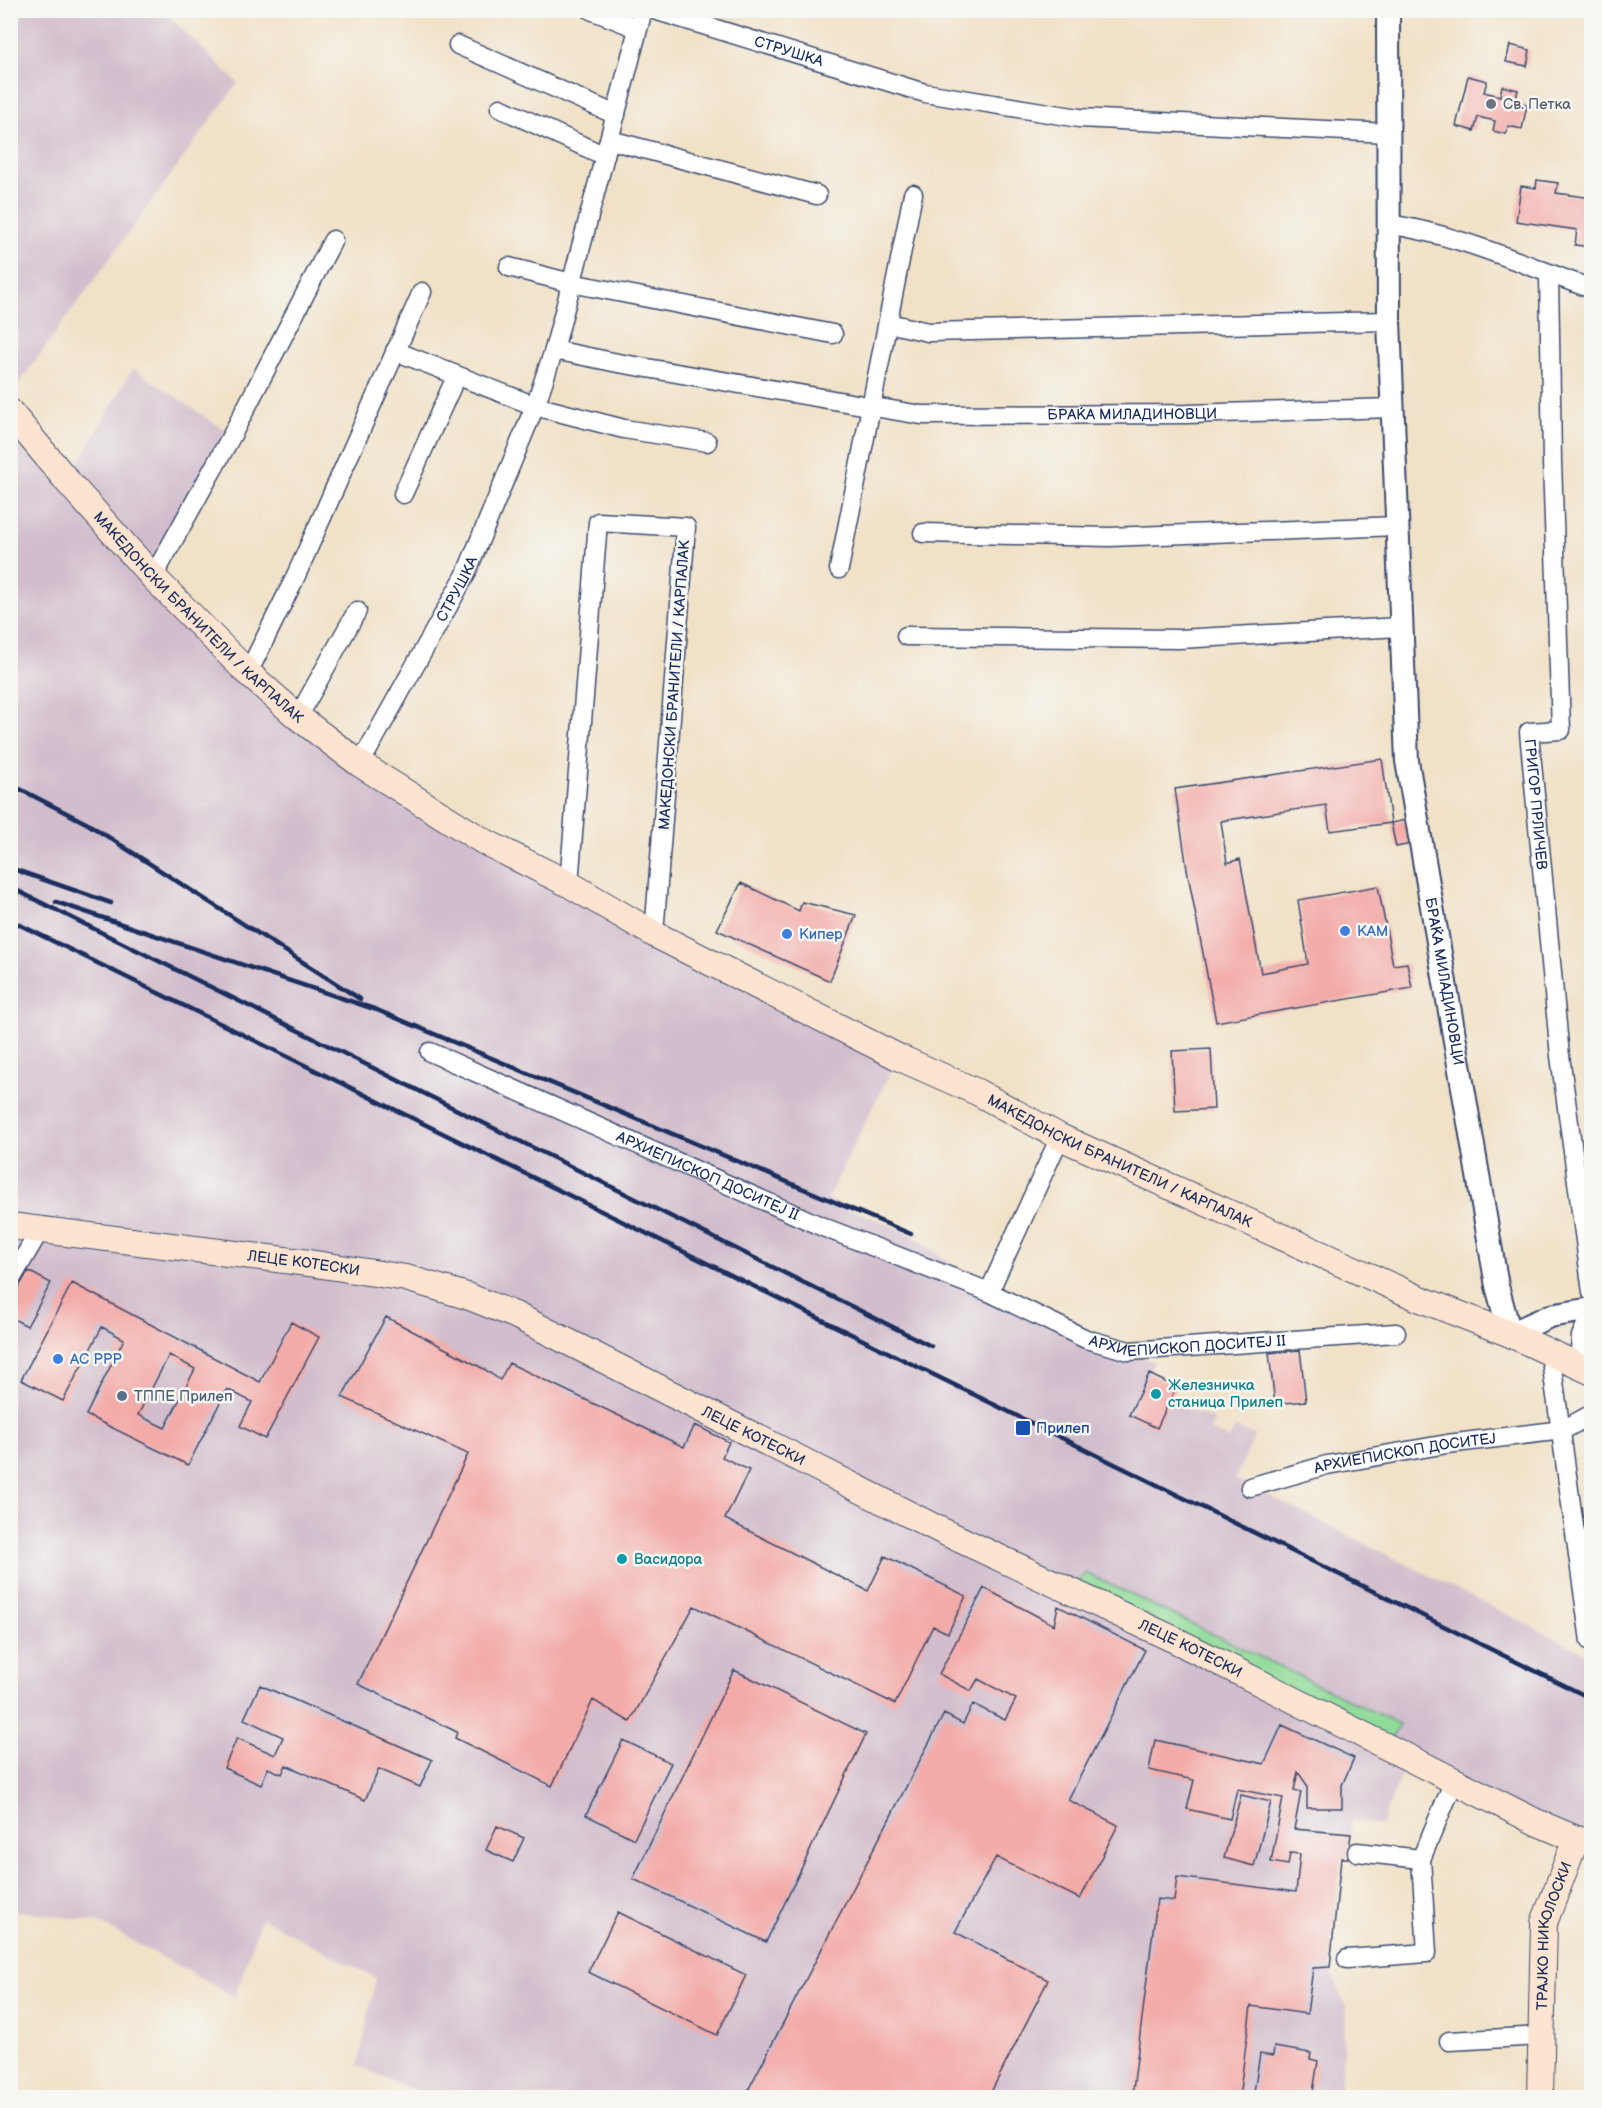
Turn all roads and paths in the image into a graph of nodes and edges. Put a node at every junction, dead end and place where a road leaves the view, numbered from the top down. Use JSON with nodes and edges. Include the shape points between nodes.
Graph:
{"nodes":[{"id":1,"x":591,"y":10,"type":"edge"},
{"id":2,"x":654,"y":10,"type":"edge"},
{"id":3,"x":1388,"y":10,"type":"edge"},
{"id":4,"x":640,"y":19,"type":"edge"},
{"id":5,"x":458,"y":45,"type":"dead end"},
{"id":6,"x":500,"y":108,"type":"dead end"},
{"id":7,"x":616,"y":115,"type":"junction"},
{"id":8,"x":1389,"y":133,"type":"junction"},
{"id":9,"x":607,"y":148,"type":"junction"},
{"id":10,"x":913,"y":194,"type":"dead end"},
{"id":11,"x":817,"y":195,"type":"dead end"},
{"id":12,"x":1387,"y":224,"type":"junction"},
{"id":13,"x":333,"y":240,"type":"dead end"},
{"id":14,"x":508,"y":267,"type":"dead end"},
{"id":15,"x":1550,"y":274,"type":"junction"},
{"id":16,"x":571,"y":283,"type":"junction"},
{"id":17,"x":1592,"y":289,"type":"edge"},
{"id":18,"x":422,"y":292,"type":"dead end"},
{"id":19,"x":1389,"y":321,"type":"junction"},
{"id":20,"x":888,"y":323,"type":"junction"},
{"id":21,"x":833,"y":334,"type":"dead end"},
{"id":22,"x":554,"y":350,"type":"junction"},
{"id":23,"x":395,"y":351,"type":"junction"},
{"id":24,"x":456,"y":376,"type":"junction"},
{"id":25,"x":535,"y":406,"type":"junction"},
{"id":26,"x":871,"y":406,"type":"junction"},
{"id":27,"x":1394,"y":408,"type":"junction"},
{"id":28,"x":10,"y":412,"type":"edge"},
{"id":29,"x":707,"y":442,"type":"dead end"},
{"id":30,"x":403,"y":494,"type":"dead end"},
{"id":31,"x":1398,"y":526,"type":"junction"},
{"id":32,"x":923,"y":533,"type":"dead end"},
{"id":33,"x":839,"y":569,"type":"dead end"},
{"id":34,"x":153,"y":577,"type":"junction"},
{"id":35,"x":357,"y":611,"type":"dead end"},
{"id":36,"x":1400,"y":627,"type":"junction"},
{"id":37,"x":906,"y":636,"type":"dead end"},
{"id":38,"x":248,"y":673,"type":"junction"},
{"id":39,"x":298,"y":717,"type":"junction"},
{"id":40,"x":360,"y":764,"type":"junction"},
{"id":41,"x":568,"y":884,"type":"junction"},
{"id":42,"x":654,"y":934,"type":"junction"},
{"id":43,"x":430,"y":1052,"type":"dead end"},
{"id":44,"x":1060,"y":1137,"type":"junction"},
{"id":45,"x":10,"y":1226,"type":"edge"},
{"id":46,"x":40,"y":1230,"type":"junction"},
{"id":47,"x":10,"y":1281,"type":"edge"},
{"id":48,"x":1592,"y":1292,"type":"edge"},
{"id":49,"x":989,"y":1293,"type":"junction"},
{"id":50,"x":1592,"y":1310,"type":"edge"},
{"id":51,"x":1396,"y":1333,"type":"dead end"},
{"id":52,"x":1510,"y":1334,"type":"junction"},
{"id":53,"x":1550,"y":1353,"type":"junction"},
{"id":54,"x":1585,"y":1369,"type":"edge"},
{"id":55,"x":1592,"y":1414,"type":"edge"},
{"id":56,"x":1563,"y":1430,"type":"junction"},
{"id":57,"x":1250,"y":1487,"type":"dead end"},
{"id":58,"x":1590,"y":1641,"type":"edge"},
{"id":59,"x":1455,"y":1779,"type":"junction"},
{"id":60,"x":1584,"y":1840,"type":"edge"},
{"id":61,"x":1357,"y":1852,"type":"dead end"},
{"id":62,"x":1421,"y":1859,"type":"junction"},
{"id":63,"x":1347,"y":1959,"type":"dead end"},
{"id":64,"x":1542,"y":2036,"type":"junction"},
{"id":65,"x":1449,"y":2041,"type":"dead end"},
{"id":66,"x":1540,"y":2097,"type":"edge"}],
"edges":[{"from":1,"to":4,"type":"street","name":"СТРУШКА"},
{"from":2,"to":8,"type":"street","name":"СТРУШКА","via":[[925,93],[1079,118]]},
{"from":3,"to":8,"type":"street","name":"БРАЌА МИЛАДИНОВЦИ"},
{"from":4,"to":7,"type":"street","name":"СТРУШКА"},
{"from":5,"to":7,"type":"street"},
{"from":6,"to":9,"type":"street"},
{"from":7,"to":9,"type":"street","name":"СТРУШКА"},
{"from":8,"to":12,"type":"street","name":"БРАЌА МИЛАДИНОВЦИ"},
{"from":9,"to":11,"type":"street"},
{"from":9,"to":16,"type":"street","name":"СТРУШКА"},
{"from":10,"to":20,"type":"street"},
{"from":12,"to":15,"type":"street","via":[[1465,243]]},
{"from":12,"to":19,"type":"street","name":"БРАЌА МИЛАДИНОВЦИ"},
{"from":13,"to":34,"type":"street"},
{"from":14,"to":16,"type":"street"},
{"from":15,"to":17,"type":"street"},
{"from":15,"to":48,"type":"street","name":"ГРИГОР ПРЛИЧЕВ","via":[[1560,730],[1528,732],[1560,1056]]},
{"from":16,"to":21,"type":"street"},
{"from":16,"to":22,"type":"street","name":"СТРУШКА"},
{"from":18,"to":23,"type":"street"},
{"from":19,"to":20,"type":"street","via":[[928,332]]},
{"from":19,"to":27,"type":"street","name":"БРАЌА МИЛАДИНОВЦИ"},
{"from":20,"to":26,"type":"street"},
{"from":22,"to":25,"type":"street","name":"СТРУШКА"},
{"from":22,"to":26,"type":"street"},
{"from":23,"to":24,"type":"street"},
{"from":23,"to":38,"type":"street","via":[[294,580]]},
{"from":24,"to":25,"type":"street"},
{"from":24,"to":30,"type":"street"},
{"from":25,"to":29,"type":"street","via":[[624,429]]},
{"from":25,"to":40,"type":"street","name":"СТРУШКА","via":[[465,576]]},
{"from":26,"to":27,"type":"street","name":"БРАЌА МИЛАДИНОВЦИ","via":[[921,415]]},
{"from":26,"to":33,"type":"street"},
{"from":27,"to":31,"type":"street","name":"БРАЌА МИЛАДИНОВЦИ"},
{"from":28,"to":34,"type":"main road","name":"МАКЕДОНСКИ БРАНИТЕЛИ / КАРПАЛАК"},
{"from":31,"to":32,"type":"street","via":[[1108,537]]},
{"from":31,"to":36,"type":"street","name":"БРАЌА МИЛАДИНОВЦИ"},
{"from":34,"to":38,"type":"main road","name":"МАКЕДОНСКИ БРАНИТЕЛИ / КАРПАЛАК"},
{"from":35,"to":39,"type":"street"},
{"from":36,"to":37,"type":"street","via":[[1179,639]]},
{"from":36,"to":52,"type":"street","name":"БРАЌА МИЛАДИНОВЦИ","via":[[1407,761],[1497,1286]]},
{"from":38,"to":39,"type":"main road","name":"МАКЕДОНСКИ БРАНИТЕЛИ / КАРПАЛАК"},
{"from":39,"to":40,"type":"main road","name":"МАКЕДОНСКИ БРАНИТЕЛИ / КАРПАЛАК"},
{"from":40,"to":41,"type":"main road","name":"МАКЕДОНСКИ БРАНИТЕЛИ / КАРПАЛАК","via":[[483,841]]},
{"from":41,"to":42,"type":"main road","name":"МАКЕДОНСКИ БРАНИТЕЛИ / КАРПАЛАК"},
{"from":41,"to":42,"type":"street","name":"МАКЕДОНСКИ БРАНИТЕЛИ / КАРПАЛАК","via":[[598,522],[686,527]]},
{"from":42,"to":44,"type":"main road","name":"МАКЕДОНСКИ БРАНИТЕЛИ / КАРПАЛАК","via":[[898,1057],[977,1092]]},
{"from":43,"to":49,"type":"street","name":"АРХИЕПИСКОП ДОСИТЕЈ II","via":[[823,1227]]},
{"from":44,"to":49,"type":"street"},
{"from":44,"to":52,"type":"main road","name":"МАКЕДОНСКИ БРАНИТЕЛИ / КАРПАЛАК","via":[[1418,1298]]},
{"from":45,"to":46,"type":"main road","name":"ЛЕЦЕ КОТЕСКИ"},
{"from":46,"to":47,"type":"street"},
{"from":46,"to":59,"type":"main road","name":"ЛЕЦЕ КОТЕСКИ","via":[[406,1278],[506,1311],[930,1525],[1093,1600]]},
{"from":49,"to":51,"type":"street","name":"АРХИЕПИСКОП ДОСИТЕЈ II","via":[[1086,1339],[1129,1351]]},
{"from":50,"to":52,"type":"street","via":[[1550,1316]]},
{"from":50,"to":54,"type":"street","via":[[1581,1336]]},
{"from":52,"to":53,"type":"main road","name":"МАКЕДОНСКИ БРАНИТЕЛИ / КАРПАЛАК"},
{"from":53,"to":54,"type":"main road","name":"МАКЕДОНСКИ БРАНИТЕЛИ / КАРПАЛАК"},
{"from":53,"to":56,"type":"street"},
{"from":55,"to":56,"type":"street","name":"АРХИЕПИСКОП ДОСИТЕЈ"},
{"from":56,"to":57,"type":"street","name":"АРХИЕПИСКОП ДОСИТЕЈ","via":[[1447,1444],[1327,1465]]},
{"from":56,"to":58,"type":"street"},
{"from":59,"to":60,"type":"main road","name":"ЛЕЦЕ КОТЕСКИ","via":[[1536,1822]]},
{"from":59,"to":62,"type":"street"},
{"from":60,"to":64,"type":"main road","name":"ТРАЈКО НИКОЛОСКИ","via":[[1544,1923]]},
{"from":61,"to":62,"type":"street"},
{"from":62,"to":63,"type":"street","via":[[1427,1953]]},
{"from":64,"to":65,"type":"street"},
{"from":64,"to":66,"type":"main road","name":"ТРАЈКО НИКОЛОСКИ"}]}
